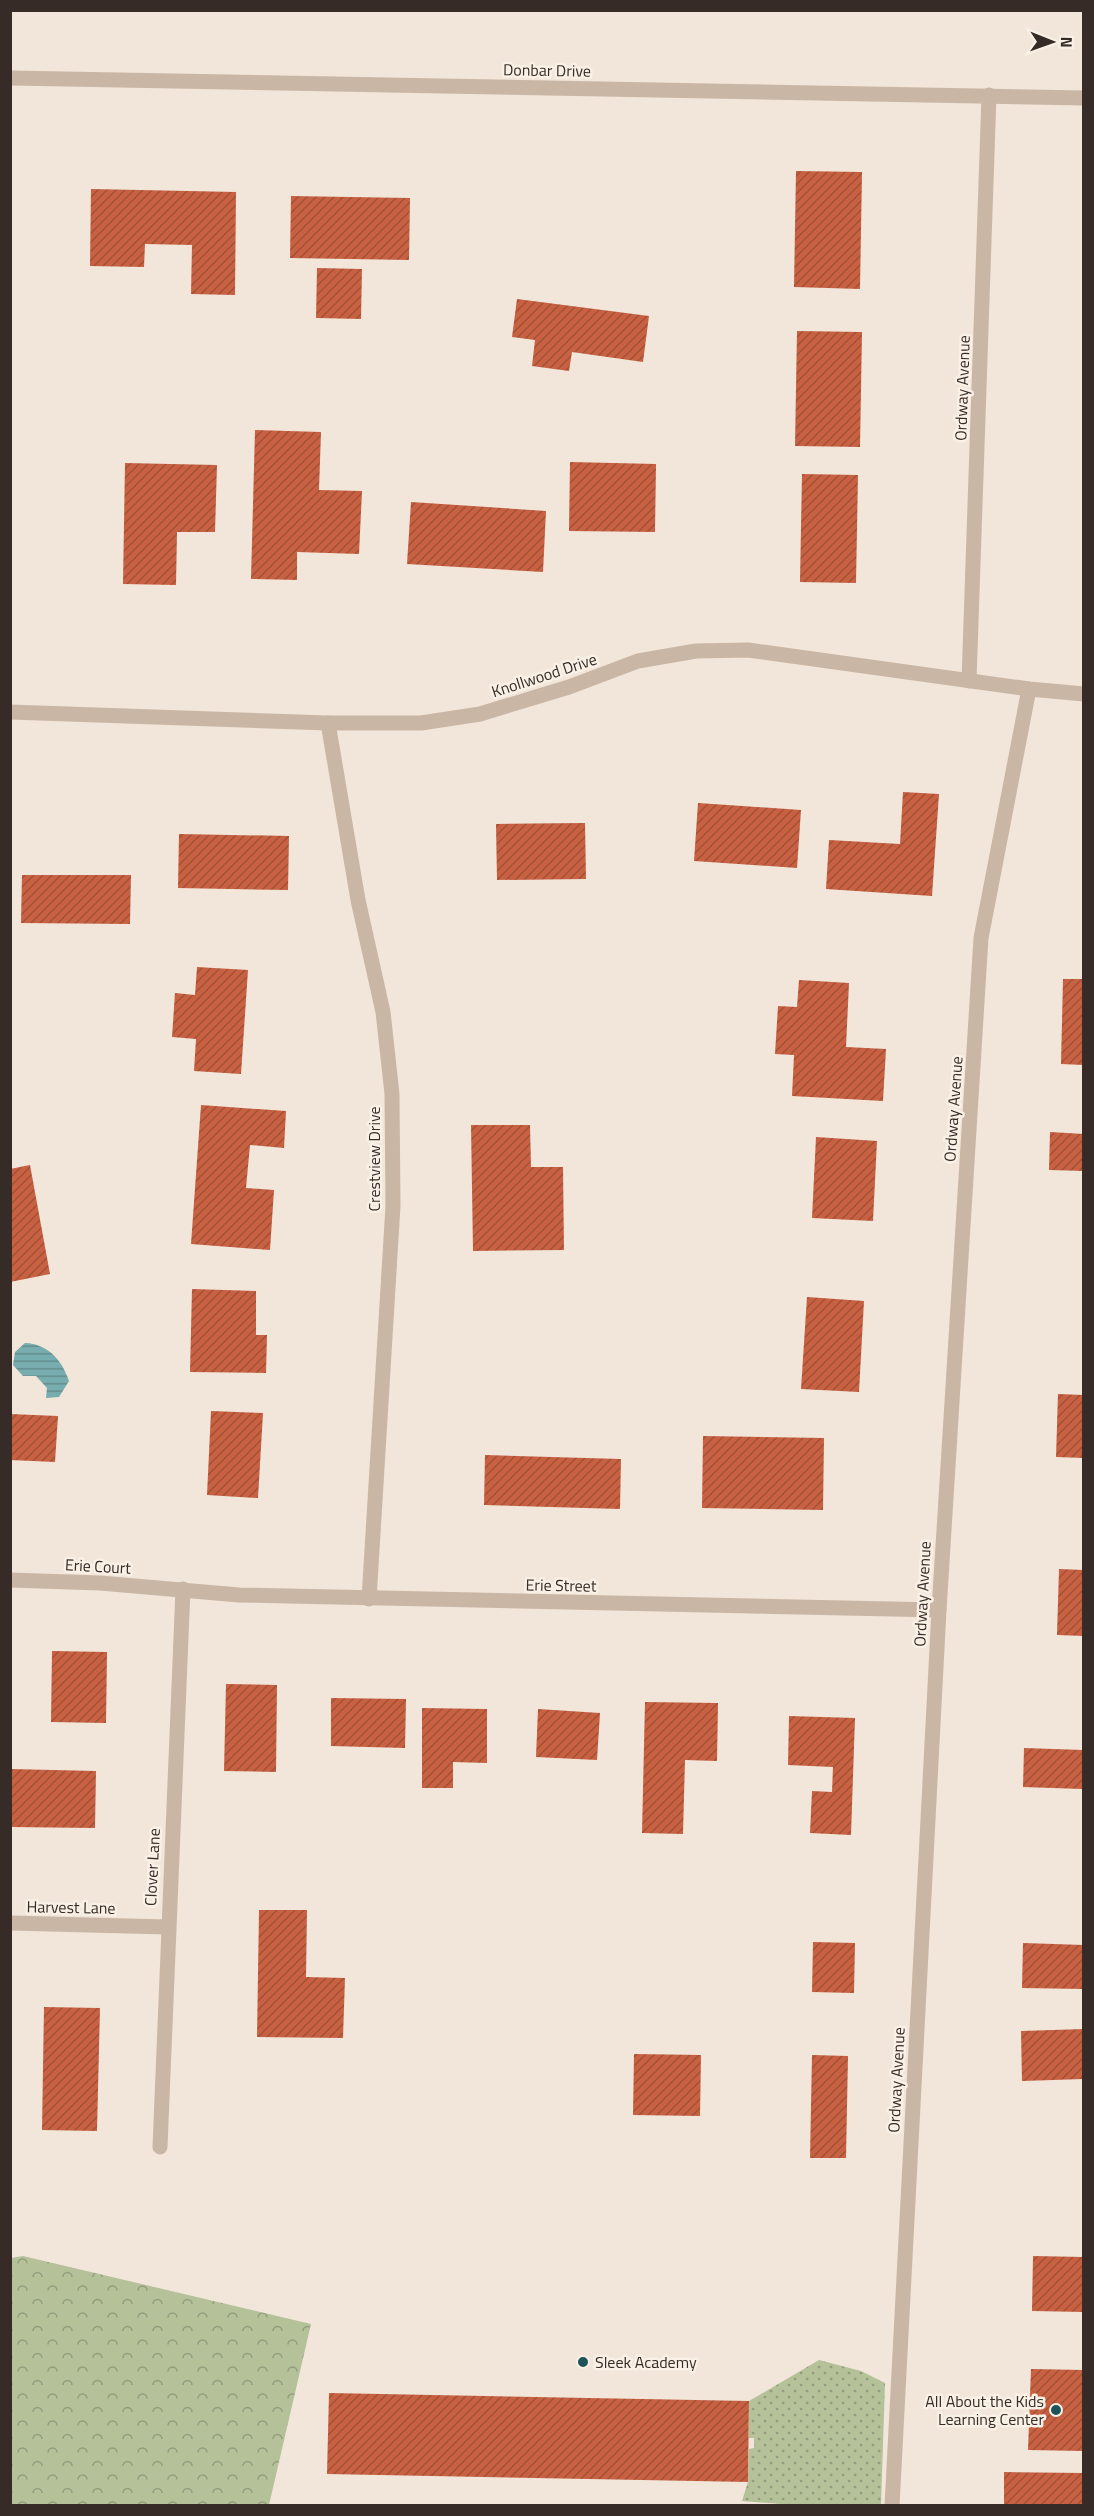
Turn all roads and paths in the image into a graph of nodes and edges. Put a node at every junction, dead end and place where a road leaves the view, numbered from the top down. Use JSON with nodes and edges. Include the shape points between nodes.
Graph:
{"nodes":[{"id":1,"x":10,"y":78,"type":"edge"},
{"id":2,"x":989,"y":95,"type":"junction"},
{"id":3,"x":1083,"y":98,"type":"edge"},
{"id":4,"x":969,"y":681,"type":"junction"},
{"id":5,"x":1029,"y":689,"type":"junction"},
{"id":6,"x":1083,"y":694,"type":"edge"},
{"id":7,"x":10,"y":712,"type":"edge"},
{"id":8,"x":328,"y":723,"type":"junction"},
{"id":9,"x":10,"y":1580,"type":"edge"},
{"id":10,"x":183,"y":1589,"type":"junction"},
{"id":11,"x":369,"y":1599,"type":"junction"},
{"id":12,"x":939,"y":1610,"type":"junction"},
{"id":13,"x":10,"y":1923,"type":"edge"},
{"id":14,"x":168,"y":1927,"type":"junction"},
{"id":15,"x":160,"y":2147,"type":"dead end"},
{"id":16,"x":892,"y":2505,"type":"edge"}],
"edges":[{"from":1,"to":2,"type":"street","name":"Donbar Drive"},
{"from":2,"to":3,"type":"street","name":"Donbar Drive"},
{"from":2,"to":4,"type":"street","name":"Ordway Avenue"},
{"from":4,"to":5,"type":"street","name":"Knollwood Drive"},
{"from":4,"to":8,"type":"street","name":"Knollwood Drive","via":[[748,650],[696,651],[638,662],[480,714],[420,723]]},
{"from":5,"to":6,"type":"street","name":"Knollwood Drive"},
{"from":5,"to":12,"type":"street","name":"Ordway Avenue","via":[[981,938]]},
{"from":7,"to":8,"type":"street","name":"Knollwood Drive"},
{"from":8,"to":11,"type":"street","name":"Crestview Drive","via":[[358,900],[383,1012],[392,1094],[393,1206]]},
{"from":9,"to":10,"type":"street","name":"Erie Court"},
{"from":10,"to":11,"type":"street","name":"Erie Street"},
{"from":10,"to":14,"type":"street","name":"Clover Lane"},
{"from":11,"to":12,"type":"street","name":"Erie Street"},
{"from":12,"to":16,"type":"street","name":"Ordway Avenue"},
{"from":13,"to":14,"type":"street","name":"Harvest Lane"},
{"from":14,"to":15,"type":"street","name":"Clover Lane"}]}
